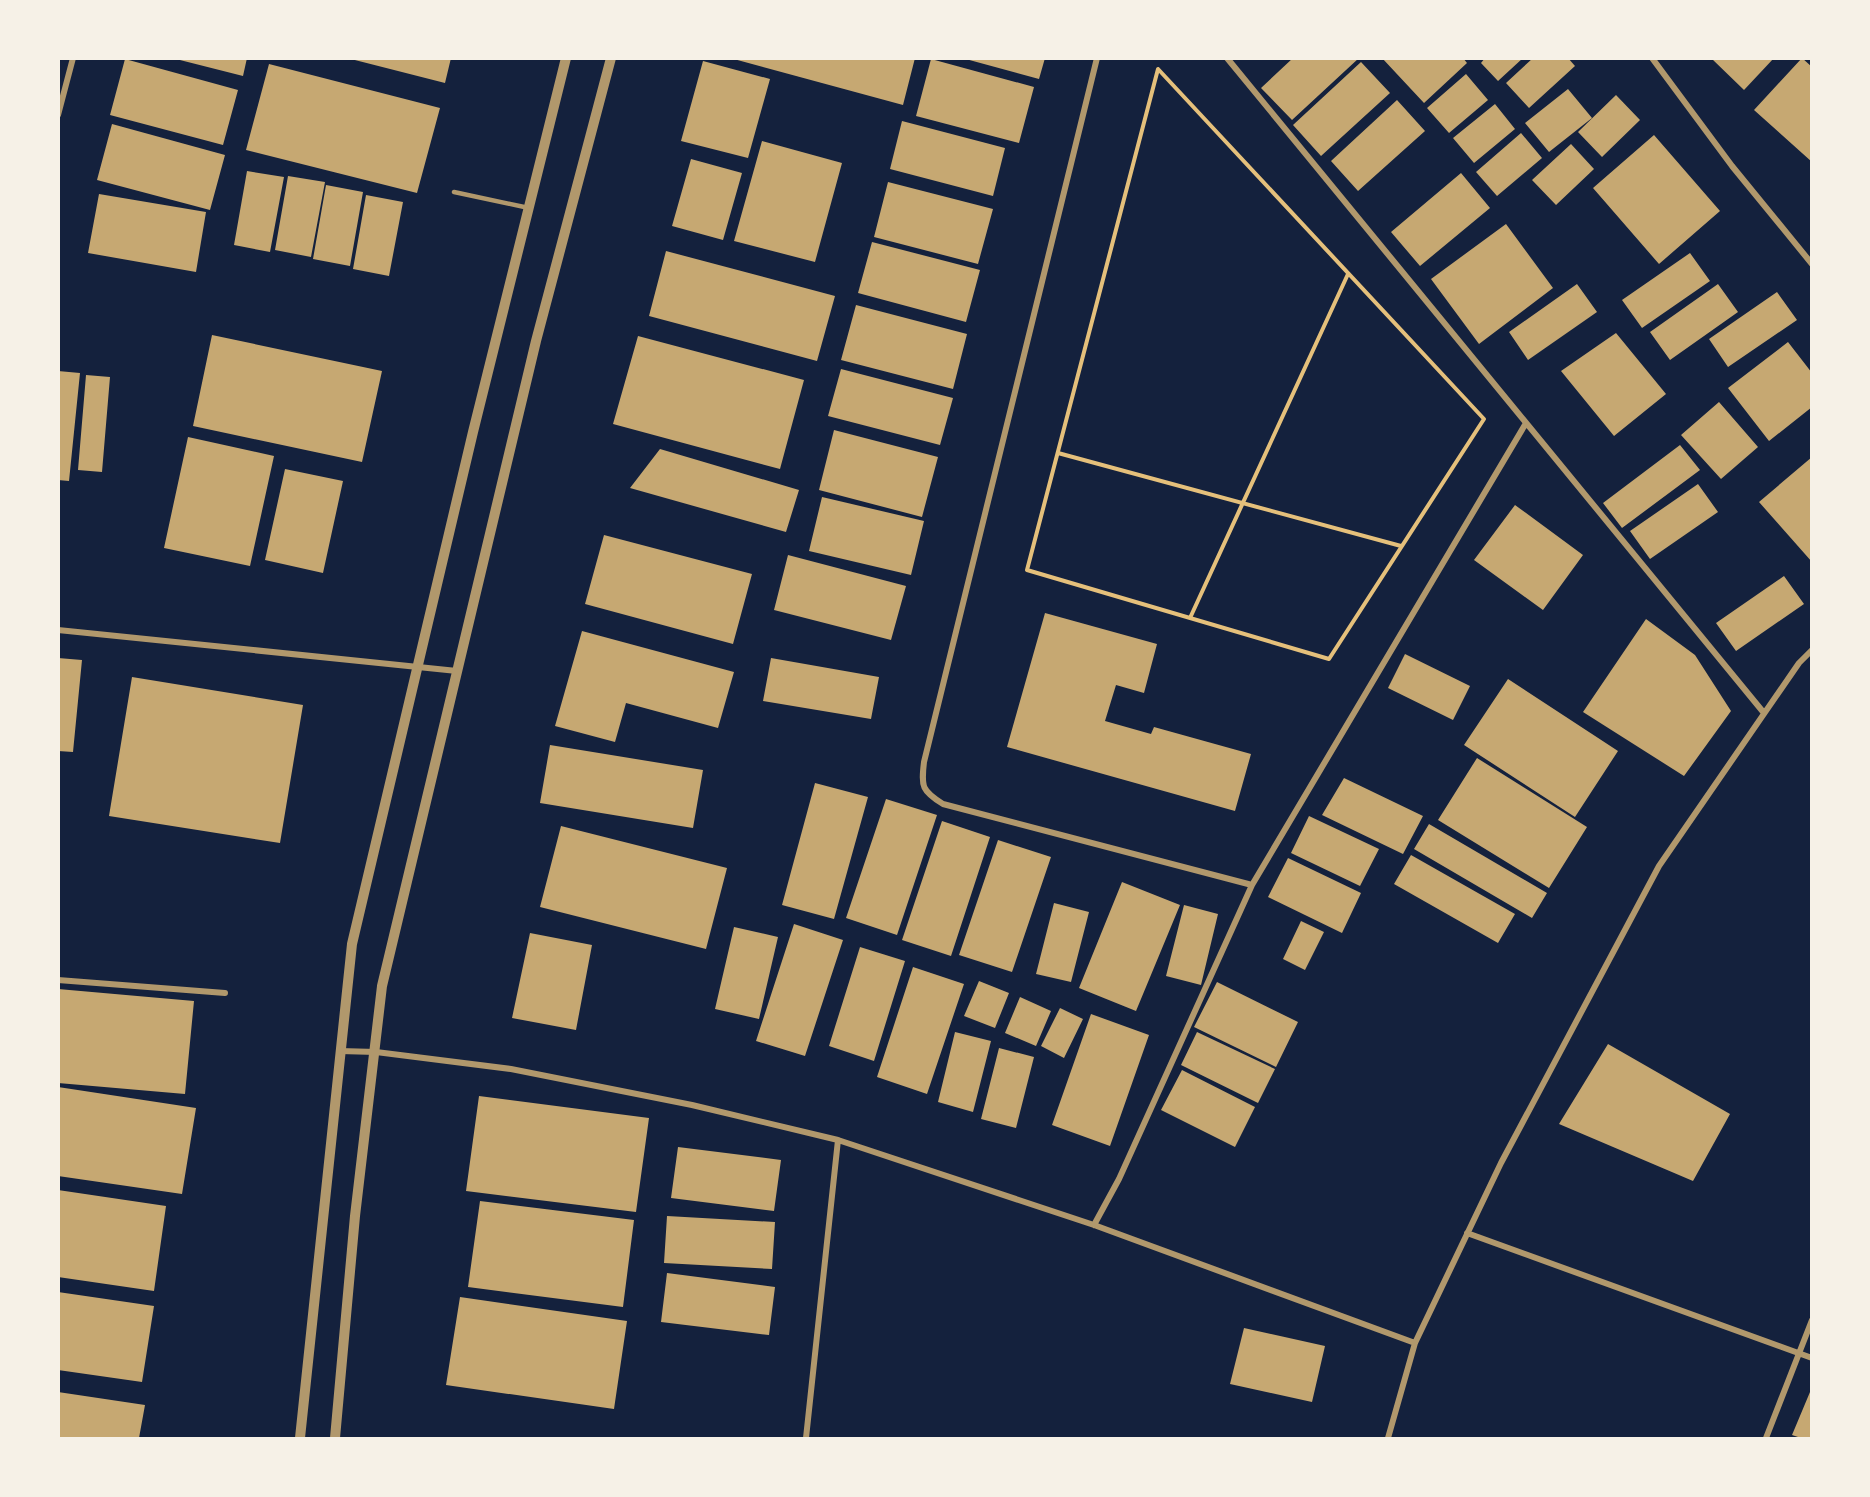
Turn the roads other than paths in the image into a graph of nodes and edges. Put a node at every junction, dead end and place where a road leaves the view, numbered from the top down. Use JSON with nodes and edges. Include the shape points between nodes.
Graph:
{"nodes":[{"id":1,"x":73,"y":58,"type":"edge"},
{"id":2,"x":566,"y":58,"type":"edge"},
{"id":3,"x":611,"y":58,"type":"edge"},
{"id":4,"x":1097,"y":58,"type":"edge"},
{"id":5,"x":1227,"y":58,"type":"edge"},
{"id":6,"x":1652,"y":58,"type":"edge"},
{"id":7,"x":58,"y":115,"type":"edge"},
{"id":8,"x":454,"y":192,"type":"dead end"},
{"id":9,"x":529,"y":208,"type":"junction"},
{"id":10,"x":1812,"y":264,"type":"edge"},
{"id":11,"x":1526,"y":423,"type":"junction"},
{"id":12,"x":58,"y":630,"type":"edge"},
{"id":13,"x":1812,"y":650,"type":"edge"},
{"id":14,"x":417,"y":667,"type":"junction"},
{"id":15,"x":457,"y":671,"type":"junction"},
{"id":16,"x":1764,"y":713,"type":"junction"},
{"id":17,"x":1252,"y":885,"type":"junction"},
{"id":18,"x":58,"y":980,"type":"edge"},
{"id":19,"x":225,"y":993,"type":"dead end"},
{"id":20,"x":340,"y":1051,"type":"junction"},
{"id":21,"x":376,"y":1052,"type":"junction"},
{"id":22,"x":838,"y":1140,"type":"junction"},
{"id":23,"x":1094,"y":1225,"type":"junction"},
{"id":24,"x":1467,"y":1233,"type":"junction"},
{"id":25,"x":1812,"y":1320,"type":"edge"},
{"id":26,"x":1415,"y":1343,"type":"junction"},
{"id":27,"x":1797,"y":1353,"type":"junction"},
{"id":28,"x":1812,"y":1358,"type":"edge"},
{"id":29,"x":300,"y":1438,"type":"edge"},
{"id":30,"x":335,"y":1438,"type":"edge"},
{"id":31,"x":806,"y":1438,"type":"edge"},
{"id":32,"x":1388,"y":1438,"type":"edge"},
{"id":33,"x":1766,"y":1438,"type":"edge"}],
"edges":[{"from":1,"to":7,"type":"street"},
{"from":2,"to":9,"type":"street"},
{"from":3,"to":15,"type":"street","via":[[536,341]]},
{"from":4,"to":17,"type":"street","via":[[922,781],[927,794],[943,804]]},
{"from":5,"to":11,"type":"street"},
{"from":6,"to":10,"type":"street","via":[[1732,166]]},
{"from":8,"to":9,"type":"lane"},
{"from":9,"to":14,"type":"street"},
{"from":11,"to":16,"type":"street"},
{"from":11,"to":17,"type":"street"},
{"from":12,"to":14,"type":"street"},
{"from":13,"to":16,"type":"street"},
{"from":14,"to":15,"type":"street"},
{"from":14,"to":20,"type":"street","via":[[352,944]]},
{"from":15,"to":21,"type":"street","via":[[382,986]]},
{"from":16,"to":24,"type":"street","via":[[1659,866]]},
{"from":17,"to":23,"type":"street","via":[[1119,1179]]},
{"from":18,"to":19,"type":"street"},
{"from":20,"to":21,"type":"street"},
{"from":20,"to":29,"type":"street"},
{"from":21,"to":22,"type":"street","via":[[523,1071]]},
{"from":21,"to":30,"type":"street","via":[[355,1216]]},
{"from":22,"to":23,"type":"street"},
{"from":22,"to":31,"type":"street"},
{"from":23,"to":26,"type":"street"},
{"from":24,"to":26,"type":"street"},
{"from":24,"to":27,"type":"street"},
{"from":25,"to":27,"type":"street"},
{"from":26,"to":32,"type":"street"},
{"from":27,"to":28,"type":"street"},
{"from":27,"to":33,"type":"street"}]}
